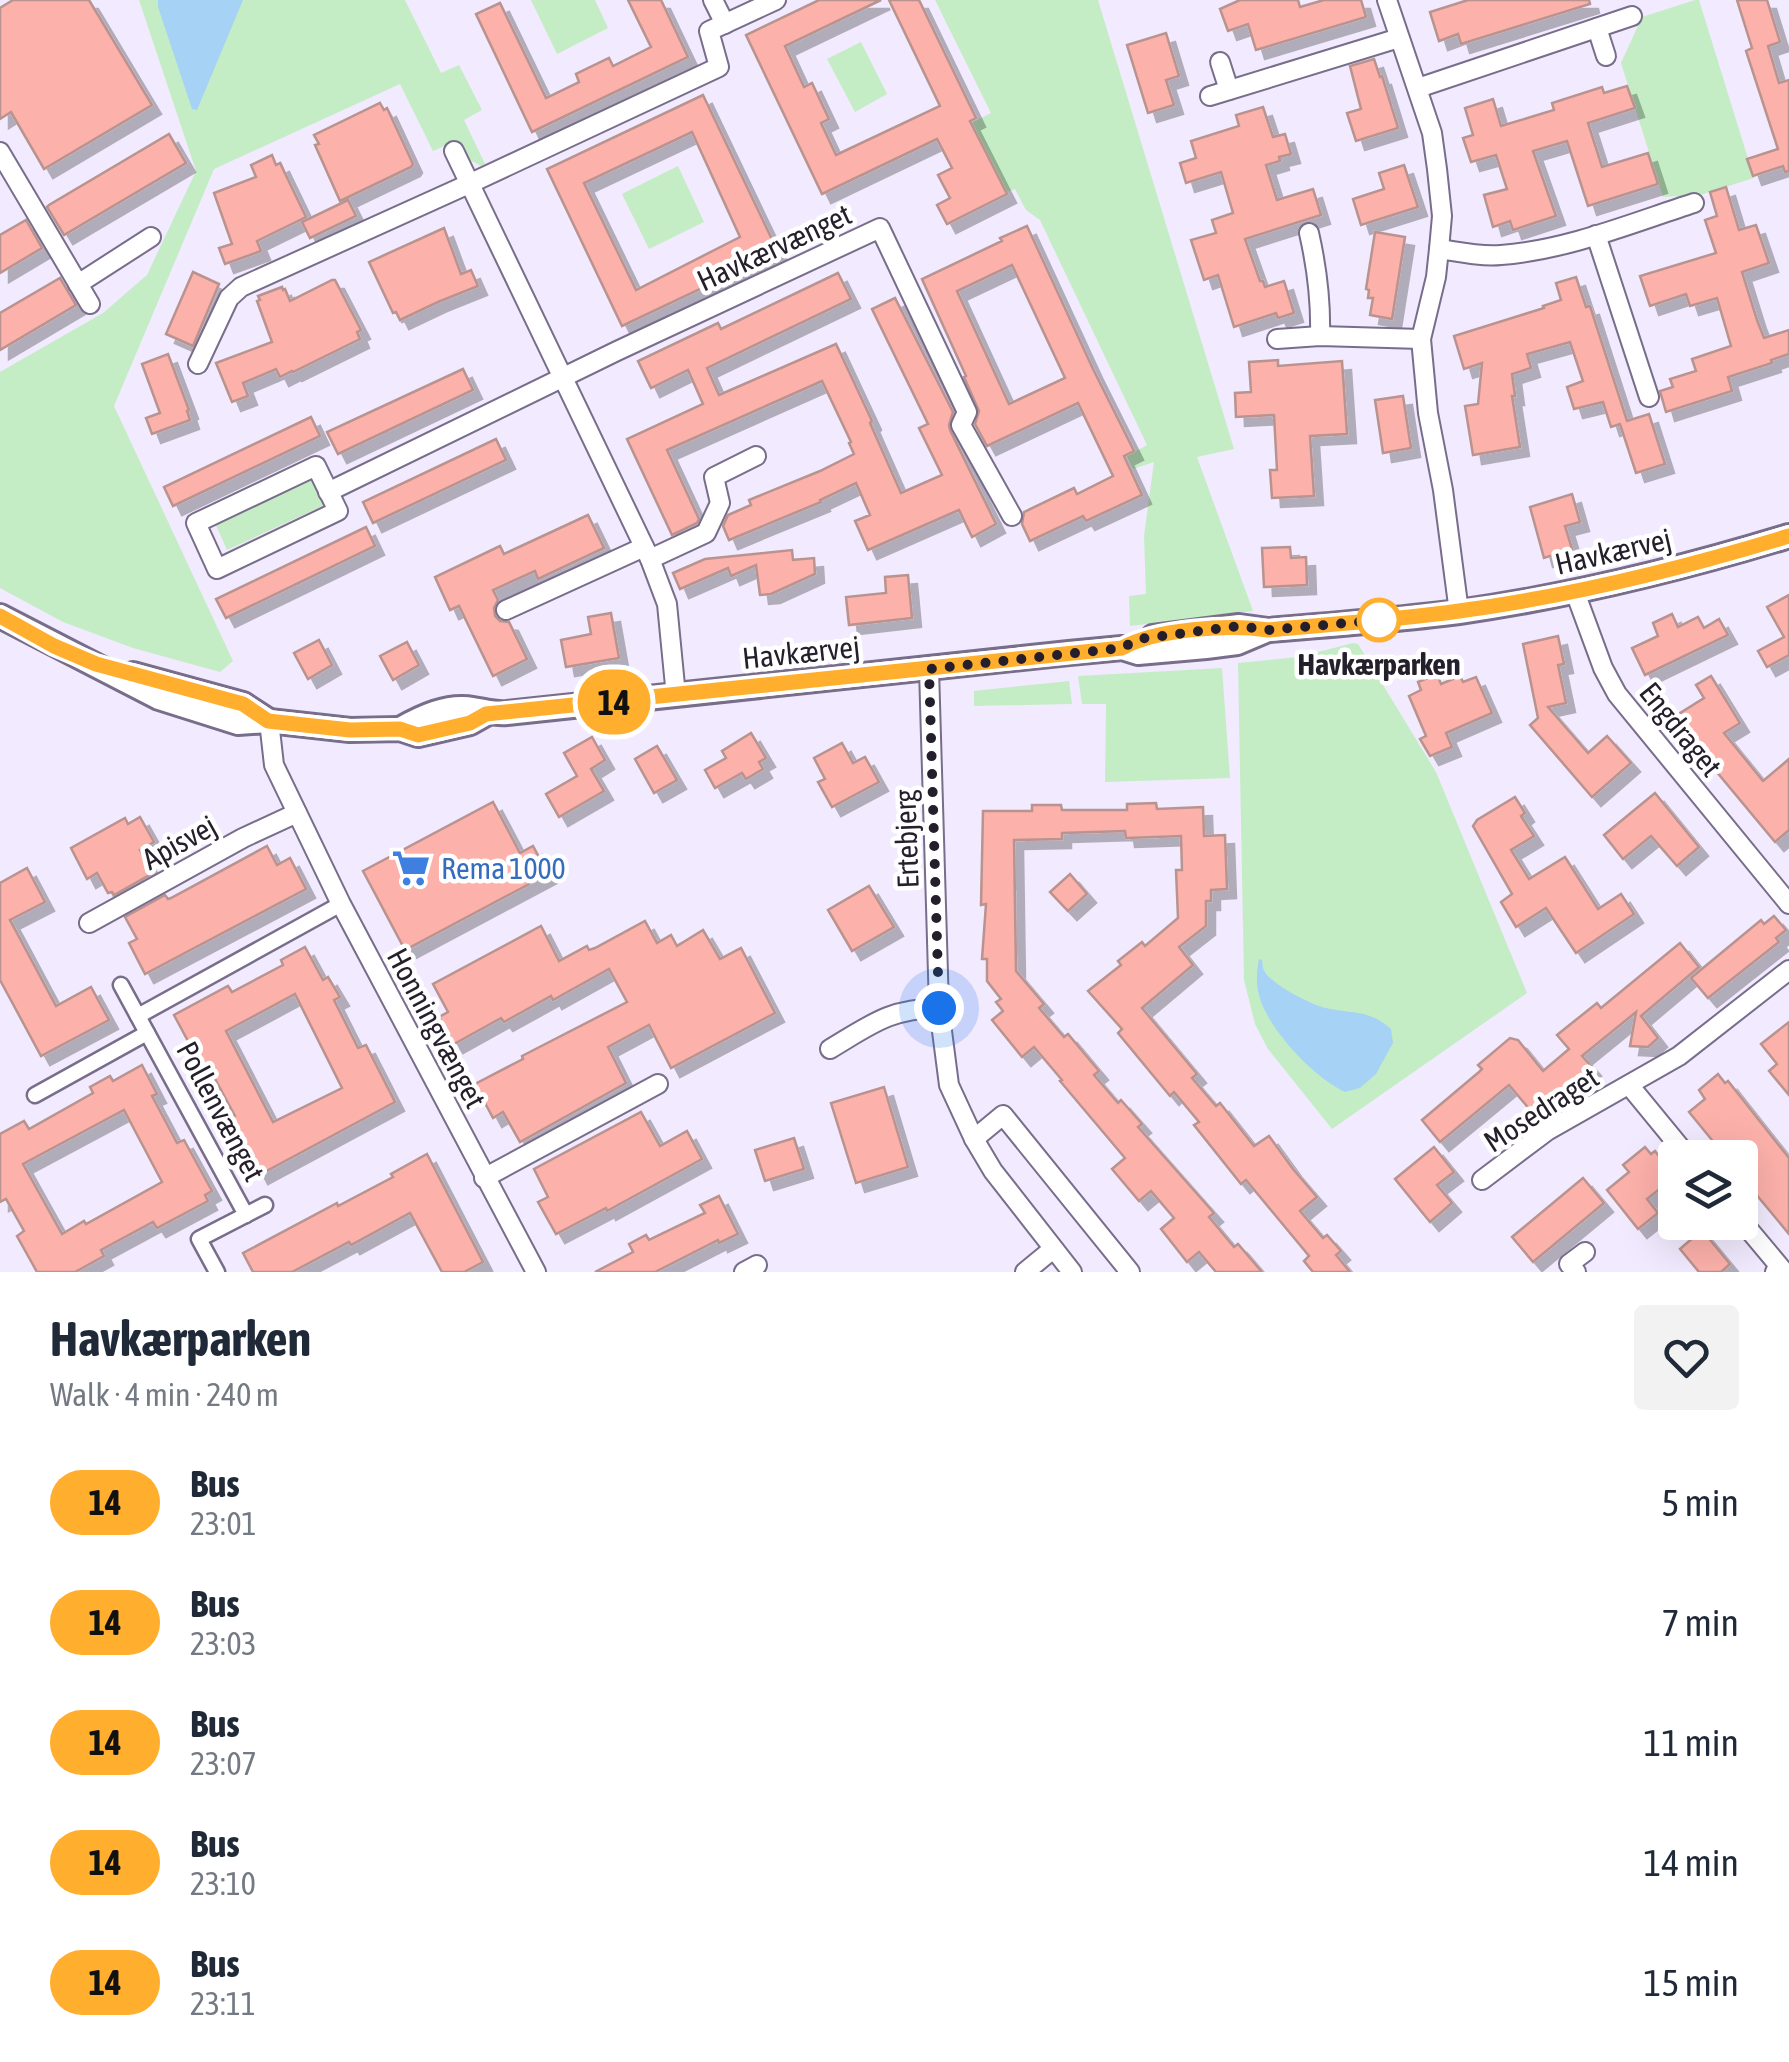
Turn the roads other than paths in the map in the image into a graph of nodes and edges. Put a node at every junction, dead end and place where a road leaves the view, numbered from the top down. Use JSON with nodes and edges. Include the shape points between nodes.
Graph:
{"nodes":[{"id":1,"x":713,"y":0,"type":"edge"},
{"id":2,"x":776,"y":0,"type":"edge"},
{"id":3,"x":1387,"y":0,"type":"edge"},
{"id":4,"x":1632,"y":16,"type":"dead end"},
{"id":5,"x":724,"y":24,"type":"junction"},
{"id":6,"x":1597,"y":28,"type":"junction"},
{"id":7,"x":1399,"y":38,"type":"junction"},
{"id":8,"x":1606,"y":56,"type":"dead end"},
{"id":9,"x":1220,"y":62,"type":"dead end"},
{"id":10,"x":1418,"y":88,"type":"junction"},
{"id":11,"x":1229,"y":90,"type":"junction"},
{"id":12,"x":1210,"y":96,"type":"dead end"},
{"id":13,"x":454,"y":151,"type":"dead end"},
{"id":14,"x":0,"y":152,"type":"edge"},
{"id":15,"x":471,"y":183,"type":"junction"},
{"id":16,"x":1694,"y":203,"type":"dead end"},
{"id":17,"x":1309,"y":233,"type":"dead end"},
{"id":18,"x":1596,"y":235,"type":"junction"},
{"id":19,"x":151,"y":237,"type":"dead end"},
{"id":20,"x":1439,"y":250,"type":"junction"},
{"id":21,"x":78,"y":284,"type":"junction"},
{"id":22,"x":90,"y":304,"type":"dead end"},
{"id":23,"x":1320,"y":336,"type":"junction"},
{"id":24,"x":1277,"y":339,"type":"dead end"},
{"id":25,"x":1421,"y":339,"type":"junction"},
{"id":26,"x":198,"y":364,"type":"dead end"},
{"id":27,"x":564,"y":377,"type":"junction"},
{"id":28,"x":1649,"y":397,"type":"dead end"},
{"id":29,"x":756,"y":456,"type":"dead end"},
{"id":30,"x":328,"y":492,"type":"junction"},
{"id":31,"x":1012,"y":516,"type":"dead end"},
{"id":32,"x":1789,"y":536,"type":"edge"},
{"id":33,"x":647,"y":553,"type":"junction"},
{"id":34,"x":1575,"y":592,"type":"junction"},
{"id":35,"x":506,"y":610,"type":"dead end"},
{"id":36,"x":1459,"y":612,"type":"junction"},
{"id":37,"x":0,"y":616,"type":"edge"},
{"id":38,"x":929,"y":669,"type":"junction"},
{"id":39,"x":676,"y":696,"type":"junction"},
{"id":40,"x":268,"y":721,"type":"junction"},
{"id":41,"x":297,"y":813,"type":"junction"},
{"id":42,"x":1789,"y":871,"type":"edge"},
{"id":43,"x":1773,"y":884,"type":"junction"},
{"id":44,"x":341,"y":904,"type":"junction"},
{"id":45,"x":1789,"y":904,"type":"edge"},
{"id":46,"x":89,"y":922,"type":"dead end"},
{"id":47,"x":1789,"y":970,"type":"edge"},
{"id":48,"x":121,"y":985,"type":"dead end"},
{"id":49,"x":939,"y":1008,"type":"junction"},
{"id":50,"x":138,"y":1016,"type":"junction"},
{"id":51,"x":147,"y":1033,"type":"junction"},
{"id":52,"x":830,"y":1048,"type":"dead end"},
{"id":53,"x":658,"y":1084,"type":"dead end"},
{"id":54,"x":1629,"y":1085,"type":"junction"},
{"id":55,"x":35,"y":1095,"type":"dead end"},
{"id":56,"x":974,"y":1139,"type":"junction"},
{"id":57,"x":1674,"y":1140,"type":"edge"},
{"id":58,"x":484,"y":1178,"type":"junction"},
{"id":59,"x":1482,"y":1180,"type":"dead end"},
{"id":60,"x":266,"y":1205,"type":"dead end"},
{"id":61,"x":246,"y":1215,"type":"junction"},
{"id":62,"x":1758,"y":1240,"type":"edge"},
{"id":63,"x":1053,"y":1249,"type":"junction"},
{"id":64,"x":1585,"y":1252,"type":"dead end"},
{"id":65,"x":217,"y":1272,"type":"edge"},
{"id":66,"x":536,"y":1272,"type":"edge"},
{"id":67,"x":1025,"y":1272,"type":"edge"},
{"id":68,"x":1072,"y":1272,"type":"edge"},
{"id":69,"x":1130,"y":1272,"type":"edge"},
{"id":70,"x":1576,"y":1272,"type":"edge"},
{"id":71,"x":1775,"y":1272,"type":"edge"}],
"edges":[{"from":1,"to":5,"type":"street"},
{"from":2,"to":5,"type":"street"},
{"from":3,"to":7,"type":"street"},
{"from":4,"to":6,"type":"street"},
{"from":5,"to":15,"type":"street","via":[[710,31],[718,66]]},
{"from":6,"to":8,"type":"street"},
{"from":6,"to":10,"type":"street"},
{"from":7,"to":10,"type":"street"},
{"from":7,"to":11,"type":"street"},
{"from":9,"to":11,"type":"street"},
{"from":10,"to":20,"type":"street","via":[[1432,133],[1442,216]]},
{"from":11,"to":12,"type":"street"},
{"from":13,"to":15,"type":"street"},
{"from":14,"to":21,"type":"street"},
{"from":15,"to":26,"type":"street","via":[[241,287],[229,298]]},
{"from":15,"to":27,"type":"street"},
{"from":16,"to":18,"type":"street"},
{"from":17,"to":23,"type":"street"},
{"from":18,"to":20,"type":"street","via":[[1496,256]]},
{"from":18,"to":28,"type":"street"},
{"from":19,"to":21,"type":"street"},
{"from":20,"to":25,"type":"street"},
{"from":21,"to":22,"type":"street"},
{"from":23,"to":24,"type":"street"},
{"from":23,"to":25,"type":"street"},
{"from":25,"to":36,"type":"street"},
{"from":27,"to":30,"type":"street","name":"Havkærvænget"},
{"from":27,"to":31,"type":"street","name":"Havkærvænget","via":[[880,228],[967,412],[961,425]]},
{"from":27,"to":33,"type":"street"},
{"from":29,"to":33,"type":"street","via":[[714,478],[720,503],[706,533]]},
{"from":30,"to":30,"type":"street","via":[[338,511],[218,569],[196,523],[316,466]]},
{"from":32,"to":34,"type":"street","name":"Havkærvej"},
{"from":33,"to":35,"type":"street"},
{"from":33,"to":39,"type":"street","via":[[667,604]]},
{"from":34,"to":36,"type":"street","name":"Havkærvej"},
{"from":34,"to":43,"type":"street","name":"Engdraget","via":[[1616,694]]},
{"from":36,"to":38,"type":"street","name":"Havkærvej","via":[[1268,630],[1206,646]]},
{"from":37,"to":40,"type":"street","name":"Havkærvej","via":[[159,698],[238,723]]},
{"from":38,"to":39,"type":"street","name":"Havkærvej"},
{"from":38,"to":49,"type":"street","name":"Ertebjerg"},
{"from":39,"to":40,"type":"street","name":"Havkærvej","via":[[486,714],[418,735]]},
{"from":40,"to":41,"type":"street","name":"Honningvænget","via":[[274,765]]},
{"from":41,"to":44,"type":"street","name":"Honningvænget"},
{"from":41,"to":46,"type":"street","name":"Apisvej"},
{"from":42,"to":43,"type":"street"},
{"from":43,"to":45,"type":"street","name":"Engdraget"},
{"from":44,"to":50,"type":"street"},
{"from":44,"to":58,"type":"street","name":"Honningvænget"},
{"from":47,"to":54,"type":"street","name":"Mosedraget","via":[[1679,1056]]},
{"from":48,"to":50,"type":"street","name":"Pollenvænget"},
{"from":49,"to":52,"type":"street","via":[[886,1016]]},
{"from":49,"to":56,"type":"street","name":"Ertebjerg","via":[[949,1085]]},
{"from":50,"to":51,"type":"street","name":"Pollenvænget"},
{"from":51,"to":55,"type":"street","name":"Pollenvænget"},
{"from":51,"to":61,"type":"street","name":"Pollenvænget"},
{"from":53,"to":58,"type":"street"},
{"from":54,"to":57,"type":"street","name":"Mosedraget"},
{"from":54,"to":59,"type":"street","name":"Mosedraget","via":[[1547,1131]]},
{"from":56,"to":63,"type":"street","name":"Ertebjerg"},
{"from":56,"to":69,"type":"street","via":[[1003,1116]]},
{"from":58,"to":66,"type":"street","name":"Honningvænget"},
{"from":60,"to":61,"type":"street","name":"Pollenvænget"},
{"from":61,"to":65,"type":"street","name":"Pollenvænget","via":[[200,1239]]},
{"from":62,"to":71,"type":"street","via":[[1780,1268]]},
{"from":63,"to":67,"type":"street"},
{"from":63,"to":68,"type":"street","name":"Ertebjerg"},
{"from":64,"to":70,"type":"street","via":[[1570,1264]]}]}
